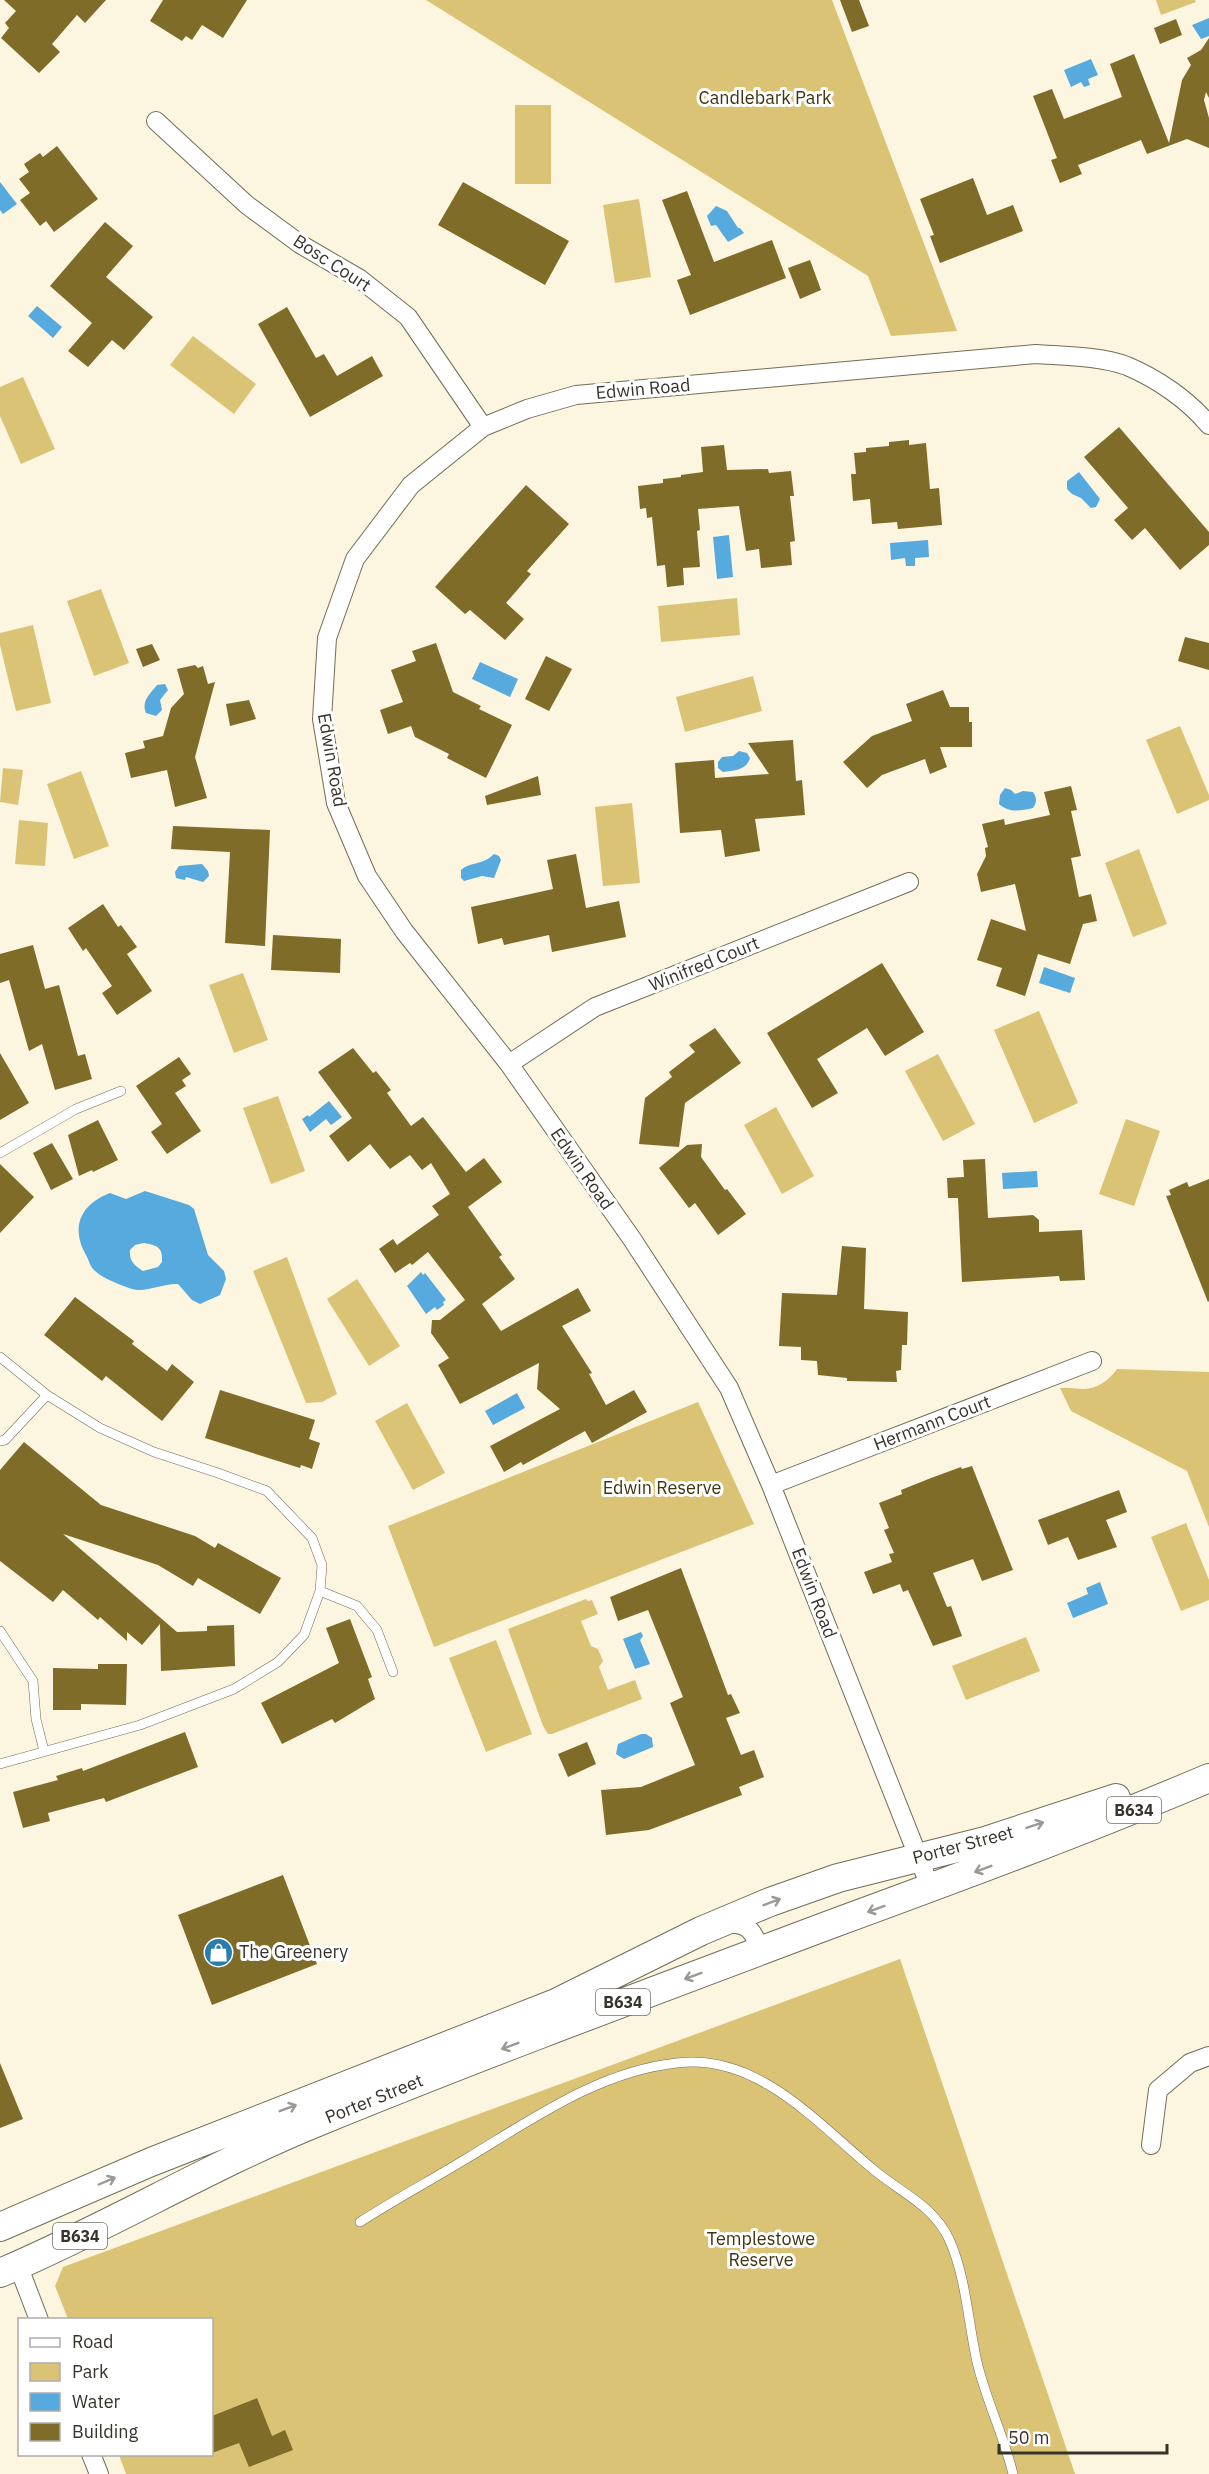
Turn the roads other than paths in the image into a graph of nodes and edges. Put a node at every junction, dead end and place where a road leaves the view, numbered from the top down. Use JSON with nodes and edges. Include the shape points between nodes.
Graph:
{"nodes":[{"id":1,"x":156,"y":121,"type":"dead end"},
{"id":2,"x":1209,"y":425,"type":"edge"},
{"id":3,"x":483,"y":428,"type":"junction"},
{"id":4,"x":909,"y":882,"type":"dead end"},
{"id":5,"x":509,"y":1064,"type":"junction"},
{"id":6,"x":121,"y":1091,"type":"dead end"},
{"id":7,"x":0,"y":1153,"type":"edge"},
{"id":8,"x":0,"y":1357,"type":"edge"},
{"id":9,"x":1092,"y":1361,"type":"dead end"},
{"id":10,"x":47,"y":1395,"type":"junction"},
{"id":11,"x":0,"y":1441,"type":"edge"},
{"id":12,"x":771,"y":1485,"type":"junction"},
{"id":13,"x":320,"y":1591,"type":"junction"},
{"id":14,"x":0,"y":1631,"type":"edge"},
{"id":15,"x":393,"y":1672,"type":"dead end"},
{"id":16,"x":44,"y":1751,"type":"junction"},
{"id":17,"x":0,"y":1764,"type":"edge"},
{"id":18,"x":1209,"y":1766,"type":"edge"},
{"id":19,"x":1209,"y":1778,"type":"edge"},
{"id":20,"x":918,"y":1857,"type":"junction"},
{"id":21,"x":931,"y":1889,"type":"junction"},
{"id":22,"x":718,"y":1924,"type":"junction"},
{"id":23,"x":759,"y":1951,"type":"junction"},
{"id":24,"x":1209,"y":2056,"type":"edge"},
{"id":25,"x":1151,"y":2145,"type":"dead end"},
{"id":26,"x":360,"y":2222,"type":"dead end"},
{"id":27,"x":0,"y":2227,"type":"edge"},
{"id":28,"x":9,"y":2269,"type":"edge"},
{"id":29,"x":38,"y":2318,"type":"edge"},
{"id":30,"x":92,"y":2456,"type":"edge"},
{"id":31,"x":99,"y":2474,"type":"edge"},
{"id":32,"x":1013,"y":2474,"type":"edge"}],
"edges":[{"from":1,"to":3,"type":"street","name":"Bosc Court","via":[[247,206],[300,244],[360,279],[408,317]]},
{"from":2,"to":3,"type":"street","name":"Edwin Road","via":[[1178,395],[1126,366],[1083,357],[1036,354],[576,395],[527,409]]},
{"from":3,"to":5,"type":"street","name":"Edwin Road","via":[[411,485],[355,559],[327,638],[322,719],[336,803],[367,876],[404,931]]},
{"from":4,"to":5,"type":"street","name":"Winifred Court","via":[[595,1007]]},
{"from":5,"to":12,"type":"street","name":"Edwin Road","via":[[632,1239],[729,1388]]},
{"from":6,"to":7,"type":"lane","via":[[76,1109]]},
{"from":8,"to":10,"type":"lane"},
{"from":9,"to":12,"type":"street","name":"Hermann Court"},
{"from":10,"to":11,"type":"lane"},
{"from":10,"to":13,"type":"lane","via":[[100,1428],[154,1452],[267,1491],[312,1538],[322,1565]]},
{"from":12,"to":20,"type":"street","name":"Edwin Road"},
{"from":13,"to":15,"type":"lane","via":[[357,1606],[377,1630]]},
{"from":13,"to":16,"type":"lane","via":[[304,1635],[278,1662],[234,1689],[140,1725]]},
{"from":14,"to":16,"type":"lane","via":[[33,1681]]},
{"from":16,"to":17,"type":"lane"},
{"from":20,"to":18,"type":"main road","name":"Porter Street","number":"B634","one_way":true,"via":[[985,1841]]},
{"from":19,"to":21,"type":"main road","name":"Porter Street","number":"B634","one_way":true},
{"from":20,"to":21,"type":"street","name":"Edwin Road"},
{"from":22,"to":20,"type":"main road","name":"Porter Street","number":"B634","one_way":true,"via":[[838,1878]]},
{"from":21,"to":23,"type":"main road","name":"Porter Street","number":"B634","one_way":true},
{"from":22,"to":23,"type":"street","via":[[739,1923],[749,1928]]},
{"from":27,"to":22,"type":"main road","name":"Porter Street","number":"B634","one_way":true,"via":[[151,2162],[545,2007]]},
{"from":23,"to":28,"type":"main road","name":"Porter Street","number":"B634","one_way":true,"via":[[303,2127]]},
{"from":24,"to":25,"type":"street","via":[[1190,2063],[1158,2090]]},
{"from":26,"to":32,"type":"lane","via":[[577,2093],[613,2079],[679,2062],[706,2063],[752,2076],[803,2108],[938,2220],[956,2258],[980,2373]]},
{"from":28,"to":29,"type":"street"},
{"from":30,"to":31,"type":"street"}]}
